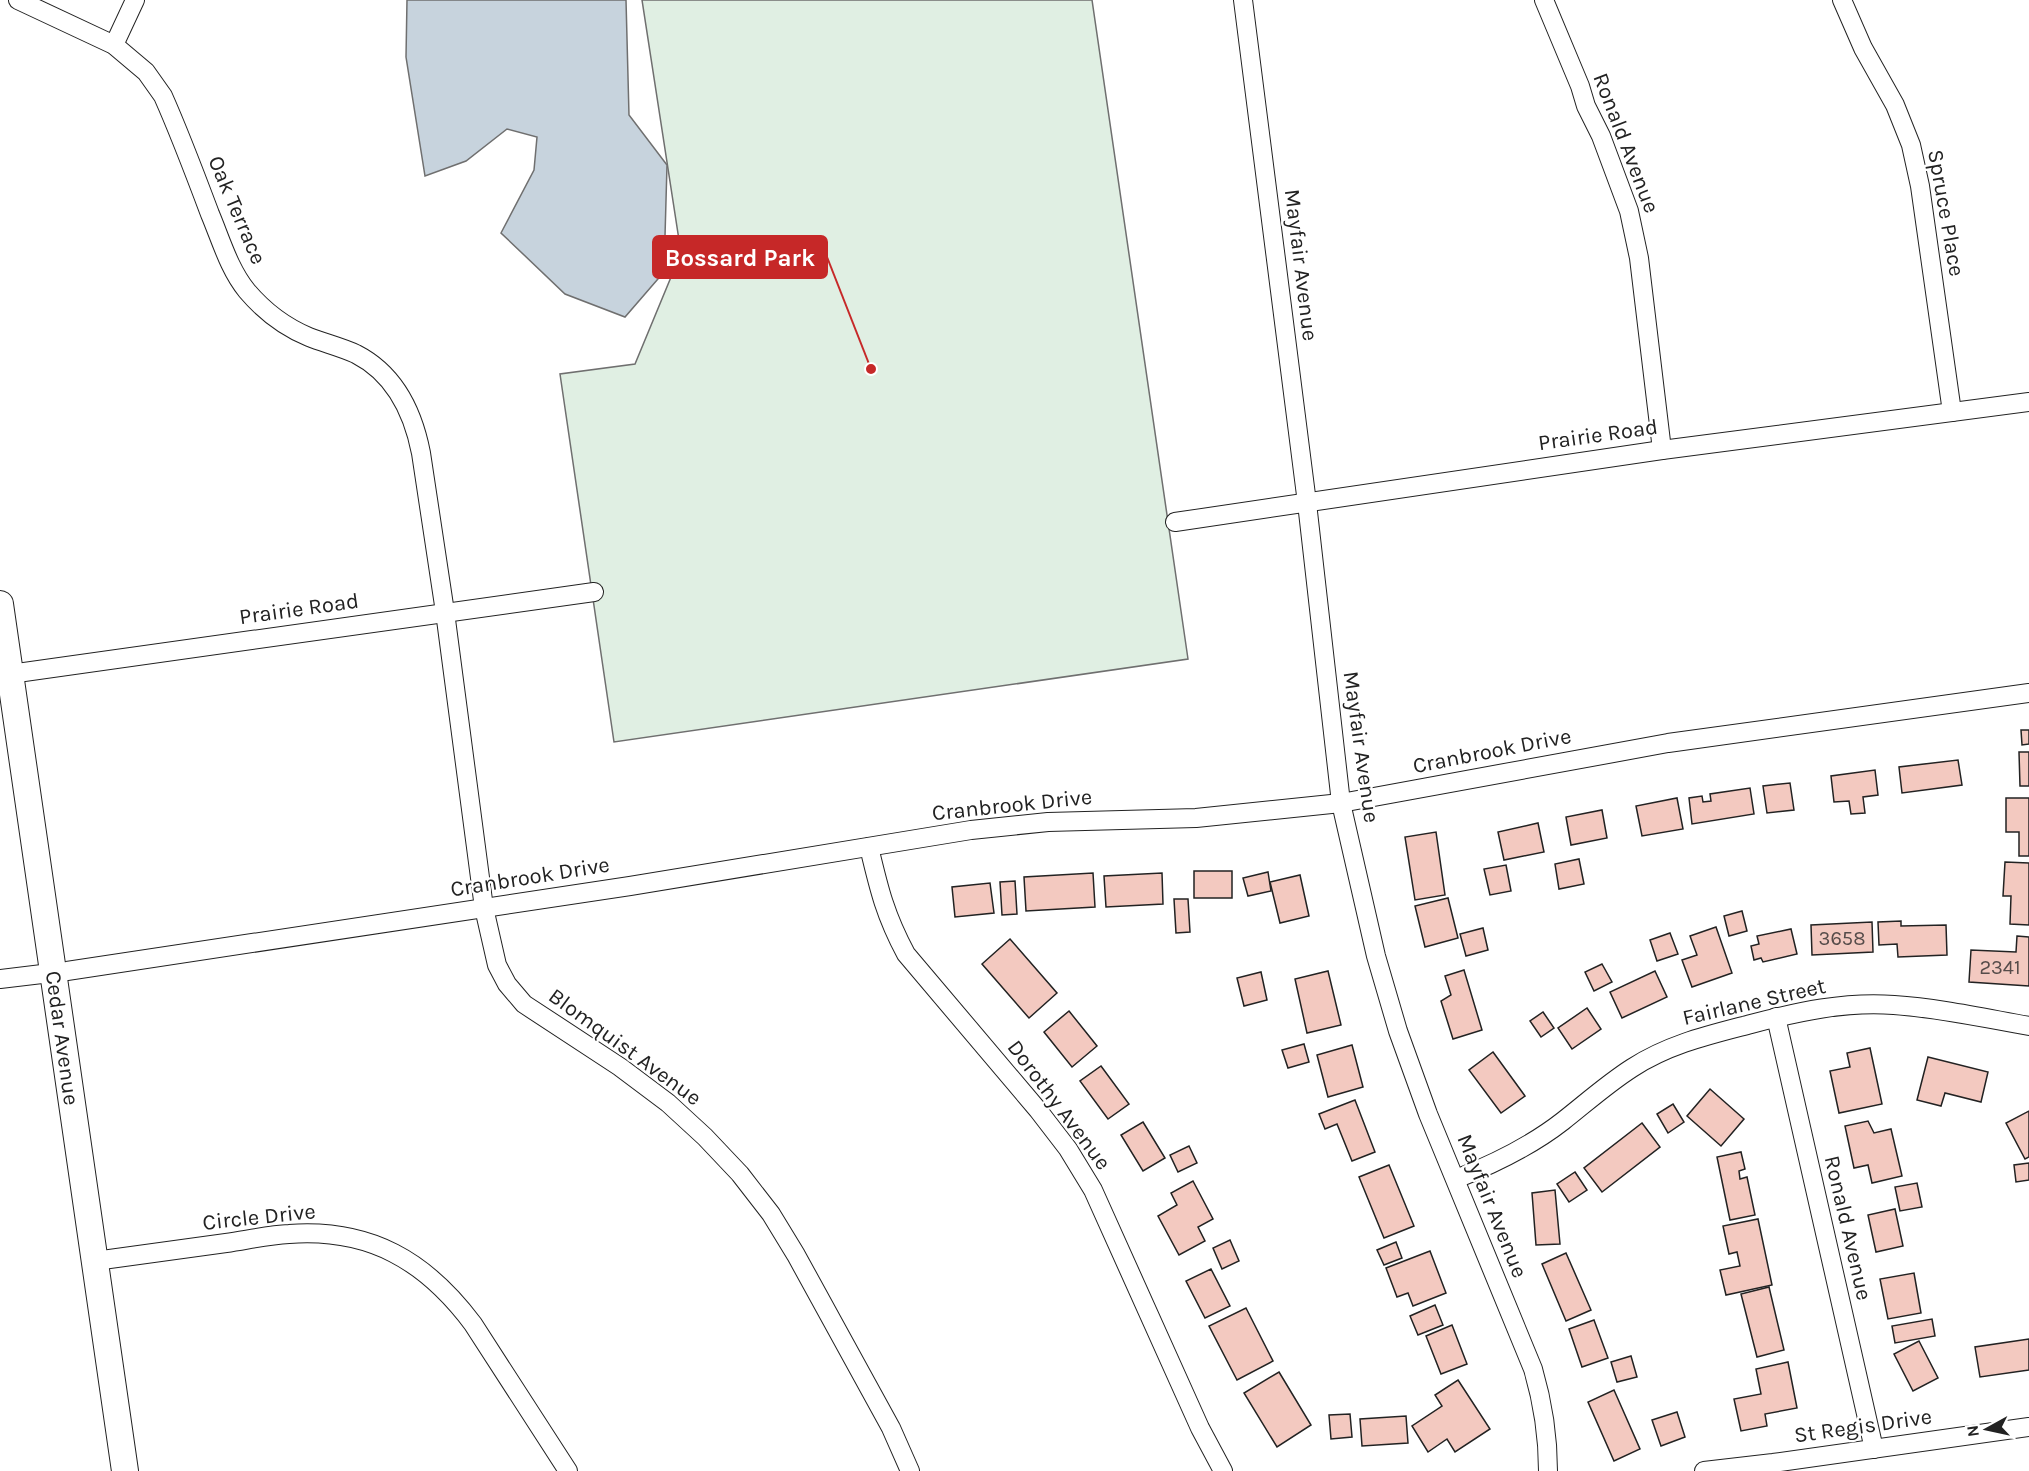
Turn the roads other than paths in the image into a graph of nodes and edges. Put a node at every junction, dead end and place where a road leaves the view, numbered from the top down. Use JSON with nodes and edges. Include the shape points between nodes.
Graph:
{"nodes":[{"id":1,"x":18,"y":0,"type":"edge"},
{"id":2,"x":135,"y":0,"type":"edge"},
{"id":3,"x":1243,"y":0,"type":"edge"},
{"id":4,"x":1544,"y":0,"type":"edge"},
{"id":5,"x":1842,"y":0,"type":"edge"},
{"id":6,"x":114,"y":45,"type":"junction"},
{"id":7,"x":2029,"y":402,"type":"edge"},
{"id":8,"x":1952,"y":412,"type":"junction"},
{"id":9,"x":1662,"y":450,"type":"junction"},
{"id":10,"x":1307,"y":503,"type":"junction"},
{"id":11,"x":1175,"y":522,"type":"dead end"},
{"id":12,"x":594,"y":592,"type":"dead end"},
{"id":13,"x":0,"y":604,"type":"edge"},
{"id":14,"x":445,"y":612,"type":"junction"},
{"id":15,"x":10,"y":674,"type":"junction"},
{"id":16,"x":2029,"y":693,"type":"edge"},
{"id":17,"x":1341,"y":803,"type":"junction"},
{"id":18,"x":869,"y":847,"type":"junction"},
{"id":19,"x":484,"y":909,"type":"junction"},
{"id":20,"x":53,"y":972,"type":"junction"},
{"id":21,"x":0,"y":979,"type":"edge"},
{"id":22,"x":1776,"y":1017,"type":"junction"},
{"id":23,"x":2029,"y":1026,"type":"edge"},
{"id":24,"x":1456,"y":1179,"type":"junction"},
{"id":25,"x":95,"y":1261,"type":"junction"},
{"id":26,"x":2029,"y":1426,"type":"edge"},
{"id":27,"x":1874,"y":1449,"type":"junction"},
{"id":28,"x":125,"y":1471,"type":"edge"},
{"id":29,"x":568,"y":1471,"type":"edge"},
{"id":30,"x":910,"y":1471,"type":"edge"},
{"id":31,"x":1223,"y":1471,"type":"edge"},
{"id":32,"x":1548,"y":1471,"type":"edge"},
{"id":33,"x":1704,"y":1471,"type":"edge"}],
"edges":[{"from":1,"to":6,"type":"street","name":"Oak Terrace"},
{"from":2,"to":6,"type":"street"},
{"from":3,"to":10,"type":"street","name":"Mayfair Avenue"},
{"from":4,"to":9,"type":"street","name":"Ronald Avenue","via":[[1629,211],[1639,258]]},
{"from":5,"to":8,"type":"street","name":"Spruce Place","via":[[1911,145]]},
{"from":6,"to":14,"type":"street","name":"Oak Terrace","via":[[146,72],[163,96],[228,258],[247,290],[287,326],[357,355],[375,367],[393,384],[408,408],[421,453]]},
{"from":7,"to":8,"type":"street","name":"Prairie Road"},
{"from":8,"to":9,"type":"street","name":"Prairie Road"},
{"from":9,"to":10,"type":"street","name":"Prairie Road"},
{"from":10,"to":11,"type":"street","name":"Prairie Road"},
{"from":10,"to":17,"type":"street","name":"Mayfair Avenue"},
{"from":12,"to":14,"type":"street","name":"Prairie Road"},
{"from":13,"to":15,"type":"street","name":"Cedar Avenue"},
{"from":14,"to":15,"type":"street","name":"Prairie Road"},
{"from":14,"to":19,"type":"street","name":"Blomquist Avenue"},
{"from":15,"to":20,"type":"street","name":"Cedar Avenue"},
{"from":16,"to":17,"type":"street","name":"Cranbrook Drive","via":[[1668,743]]},
{"from":17,"to":18,"type":"street","name":"Cranbrook Drive","via":[[1196,818],[1048,822]]},
{"from":17,"to":24,"type":"street","name":"Mayfair Avenue","via":[[1376,956],[1398,1031]]},
{"from":18,"to":19,"type":"street","name":"Cranbrook Drive"},
{"from":18,"to":31,"type":"street","name":"Dorothy Avenue","via":[[880,895],[906,954],[1038,1110],[1093,1190]]},
{"from":19,"to":20,"type":"street","name":"Cranbrook Drive"},
{"from":19,"to":30,"type":"street","name":"Blomquist Avenue","via":[[497,965],[524,1004],[668,1103],[740,1174],[765,1206],[891,1428]]},
{"from":20,"to":21,"type":"street","name":"Cranbrook Drive"},
{"from":20,"to":25,"type":"street","name":"Cedar Avenue"},
{"from":22,"to":23,"type":"street","name":"Fairlane Street","via":[[1839,1006],[1894,1005]]},
{"from":22,"to":24,"type":"street","name":"Fairlane Street","via":[[1672,1047],[1633,1067],[1523,1148]]},
{"from":22,"to":27,"type":"street","name":"Ronald Avenue"},
{"from":24,"to":32,"type":"street","name":"Mayfair Avenue","via":[[1533,1369],[1543,1403]]},
{"from":25,"to":28,"type":"street","name":"Cedar Avenue"},
{"from":25,"to":29,"type":"street","name":"Circle Drive","via":[[289,1234],[322,1233],[381,1247],[410,1261],[456,1301]]},
{"from":26,"to":27,"type":"street","name":"St Regis Drive"},
{"from":27,"to":33,"type":"street","name":"St Regis Drive"}]}
